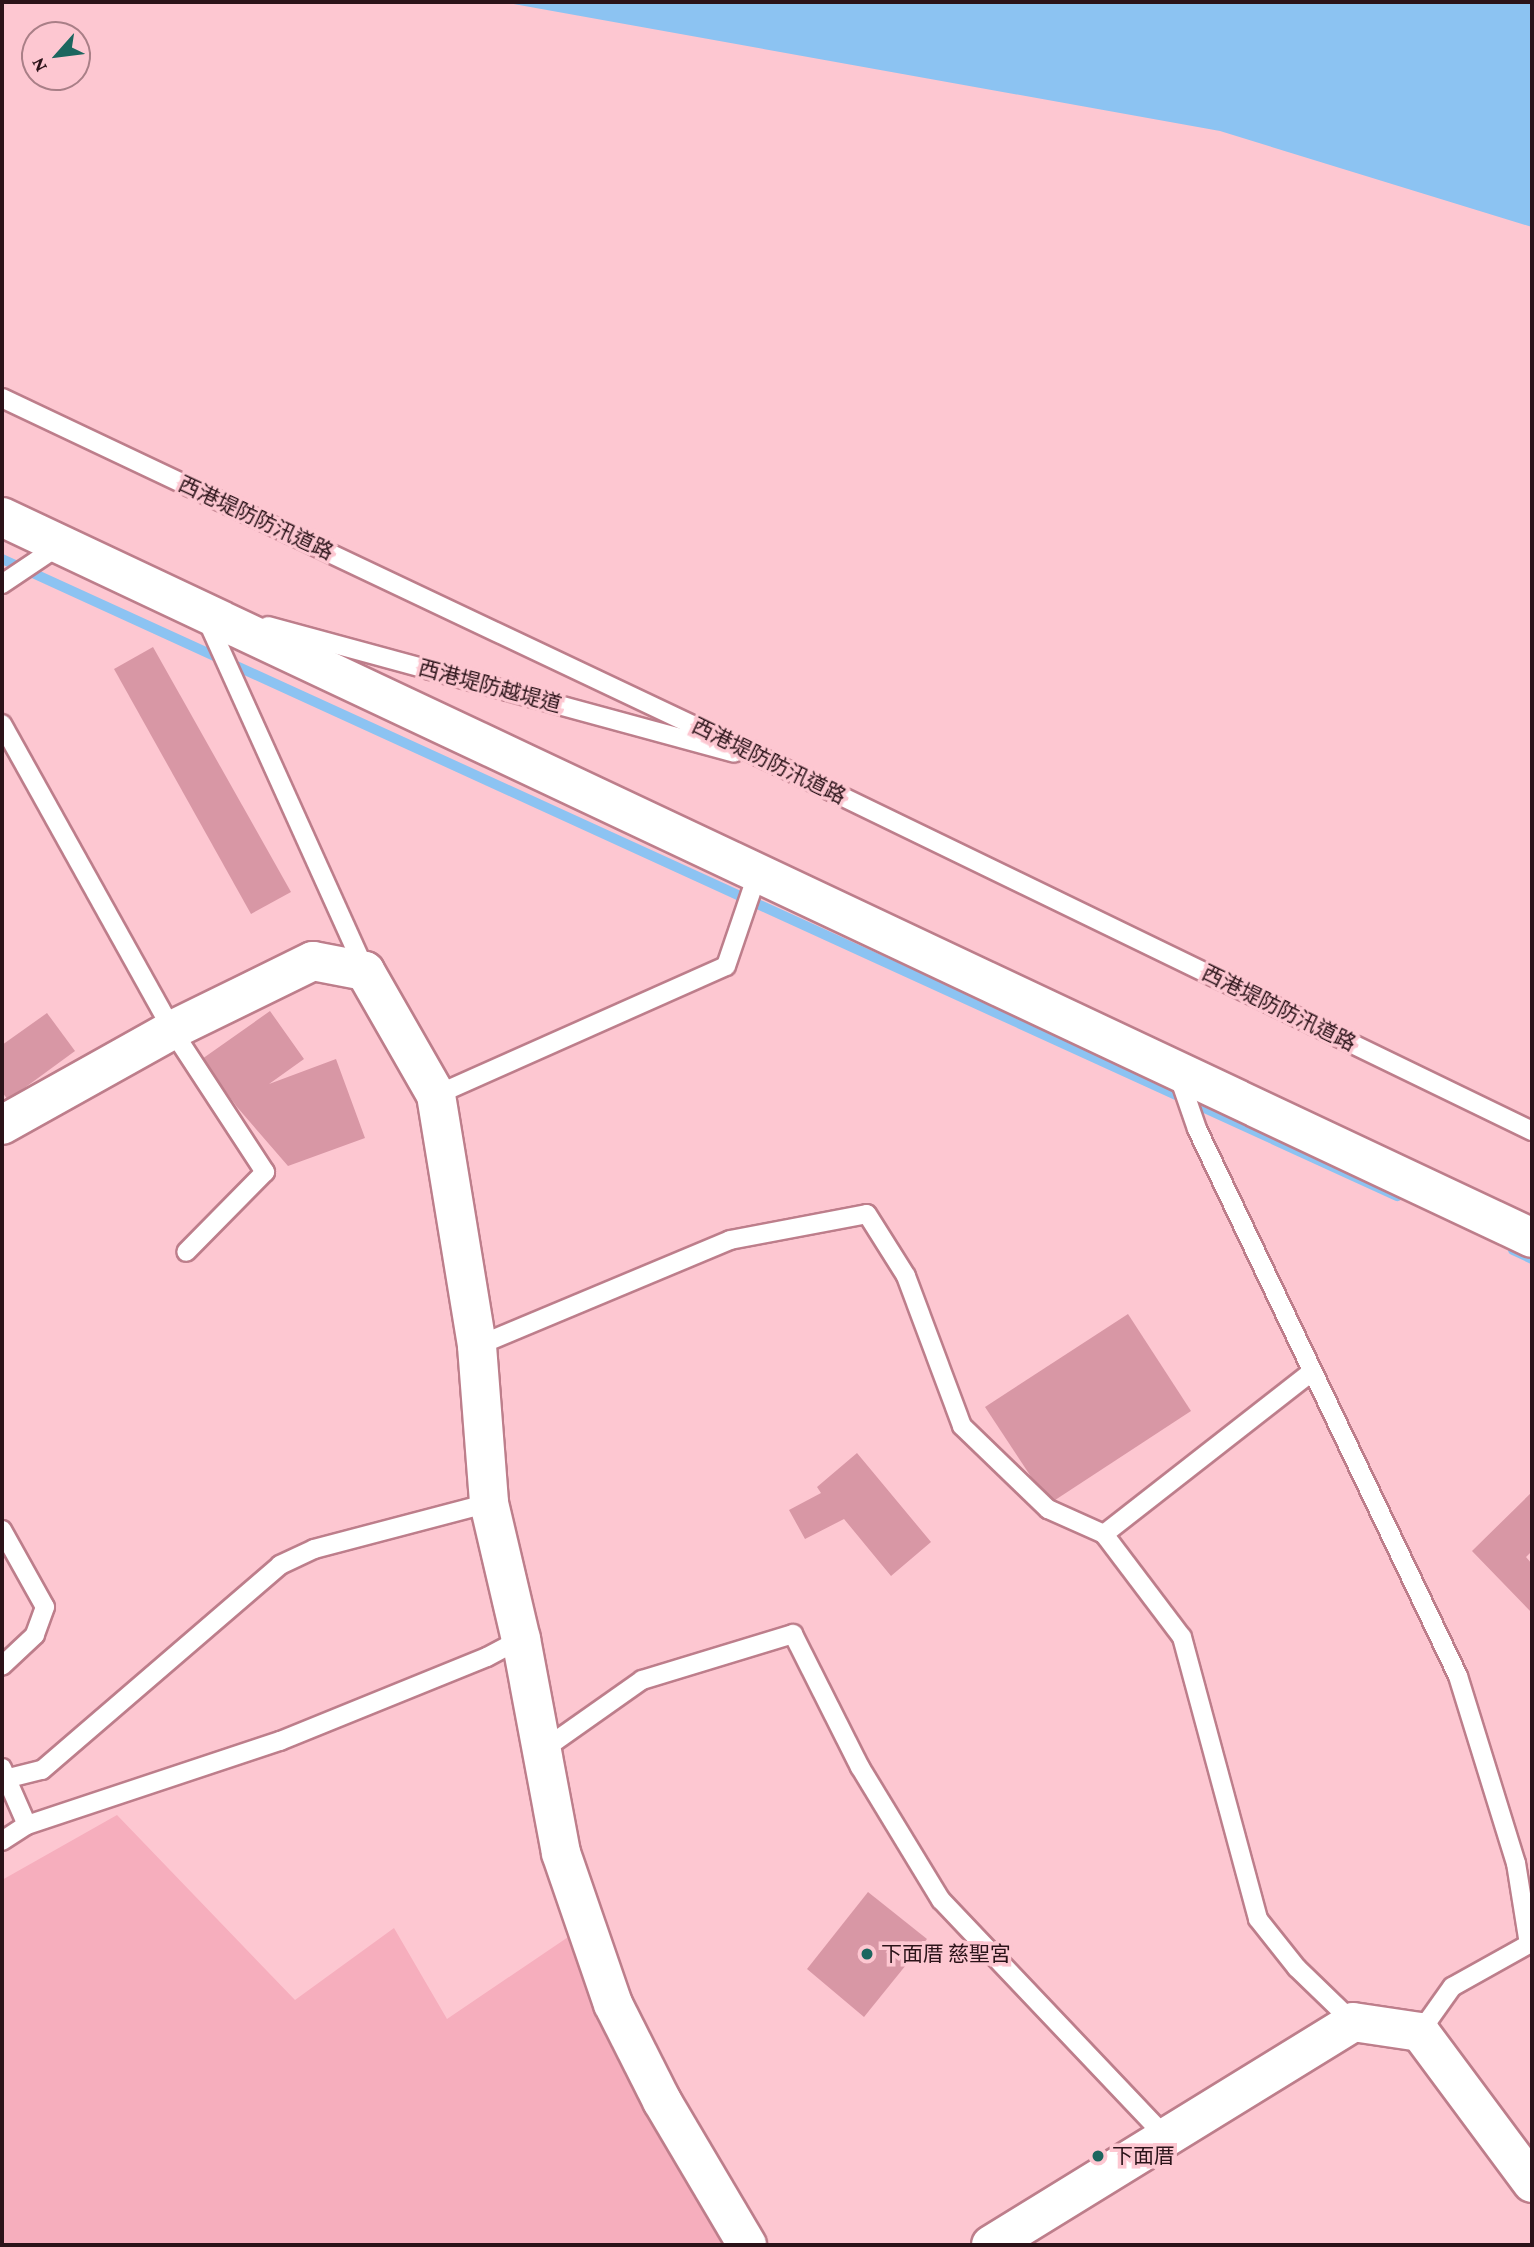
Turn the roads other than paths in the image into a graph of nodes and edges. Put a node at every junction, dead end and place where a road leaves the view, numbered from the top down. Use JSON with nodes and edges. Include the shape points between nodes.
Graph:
{"nodes":[{"id":1,"x":2,"y":398,"type":"edge"},
{"id":2,"x":2,"y":517,"type":"edge"},
{"id":3,"x":60,"y":545,"type":"junction"},
{"id":4,"x":2,"y":584,"type":"edge"},
{"id":5,"x":201,"y":607,"type":"junction"},
{"id":6,"x":2,"y":724,"type":"edge"},
{"id":7,"x":779,"y":766,"type":"junction"},
{"id":8,"x":757,"y":875,"type":"junction"},
{"id":9,"x":365,"y":971,"type":"junction"},
{"id":10,"x":172,"y":1030,"type":"junction"},
{"id":11,"x":1176,"y":1068,"type":"junction"},
{"id":12,"x":436,"y":1095,"type":"junction"},
{"id":13,"x":2,"y":1125,"type":"edge"},
{"id":14,"x":1532,"y":1131,"type":"edge"},
{"id":15,"x":1532,"y":1238,"type":"edge"},
{"id":16,"x":186,"y":1252,"type":"dead end"},
{"id":17,"x":477,"y":1346,"type":"junction"},
{"id":18,"x":1311,"y":1372,"type":"junction"},
{"id":19,"x":489,"y":1503,"type":"junction"},
{"id":20,"x":2,"y":1530,"type":"edge"},
{"id":21,"x":1104,"y":1534,"type":"junction"},
{"id":22,"x":522,"y":1639,"type":"junction"},
{"id":23,"x":2,"y":1667,"type":"edge"},
{"id":24,"x":540,"y":1752,"type":"junction"},
{"id":25,"x":3,"y":1774,"type":"edge"},
{"id":26,"x":27,"y":1825,"type":"junction"},
{"id":27,"x":2,"y":1841,"type":"edge"},
{"id":28,"x":1531,"y":1943,"type":"edge"},
{"id":29,"x":1353,"y":2022,"type":"junction"},
{"id":30,"x":1420,"y":2032,"type":"junction"},
{"id":31,"x":1166,"y":2137,"type":"junction"},
{"id":32,"x":1532,"y":2183,"type":"edge"},
{"id":33,"x":747,"y":2245,"type":"edge"},
{"id":34,"x":991,"y":2245,"type":"edge"}],
"edges":[{"from":1,"to":7,"type":"lane","name":"西港堤防防汛道路"},
{"from":2,"to":3,"type":"street"},
{"from":3,"to":4,"type":"lane"},
{"from":3,"to":5,"type":"street"},
{"from":5,"to":7,"type":"lane","name":"西港堤防越堤道"},
{"from":5,"to":8,"type":"street"},
{"from":5,"to":9,"type":"lane","via":[[238,680]]},
{"from":6,"to":10,"type":"lane"},
{"from":7,"to":14,"type":"lane","name":"西港堤防防汛道路"},
{"from":8,"to":11,"type":"street"},
{"from":8,"to":12,"type":"lane","via":[[726,966]]},
{"from":9,"to":10,"type":"street","via":[[313,961]]},
{"from":9,"to":12,"type":"street"},
{"from":10,"to":13,"type":"street"},
{"from":10,"to":16,"type":"lane","via":[[265,1172]]},
{"from":11,"to":15,"type":"street"},
{"from":11,"to":18,"type":"lane","via":[[1197,1129]]},
{"from":12,"to":17,"type":"street"},
{"from":17,"to":19,"type":"street"},
{"from":17,"to":21,"type":"lane","via":[[730,1240],[867,1214],[906,1276],[962,1426],[1048,1509]]},
{"from":18,"to":21,"type":"lane"},
{"from":18,"to":28,"type":"lane","via":[[1458,1676],[1516,1863]]},
{"from":19,"to":22,"type":"street"},
{"from":19,"to":25,"type":"lane","via":[[314,1549],[280,1565],[42,1770]]},
{"from":20,"to":23,"type":"lane","via":[[45,1607],[35,1635]]},
{"from":21,"to":29,"type":"lane","via":[[1182,1637],[1258,1919],[1297,1968]]},
{"from":22,"to":24,"type":"street"},
{"from":22,"to":26,"type":"lane","via":[[280,1741]]},
{"from":24,"to":31,"type":"lane","via":[[642,1680],[793,1634],[860,1767],[941,1900]]},
{"from":24,"to":33,"type":"street","via":[[561,1853],[613,2004],[662,2101]]},
{"from":25,"to":26,"type":"lane"},
{"from":26,"to":27,"type":"lane"},
{"from":28,"to":30,"type":"lane","via":[[1452,1987]]},
{"from":29,"to":30,"type":"street"},
{"from":29,"to":31,"type":"street"},
{"from":30,"to":32,"type":"street"},
{"from":31,"to":34,"type":"street"}]}
